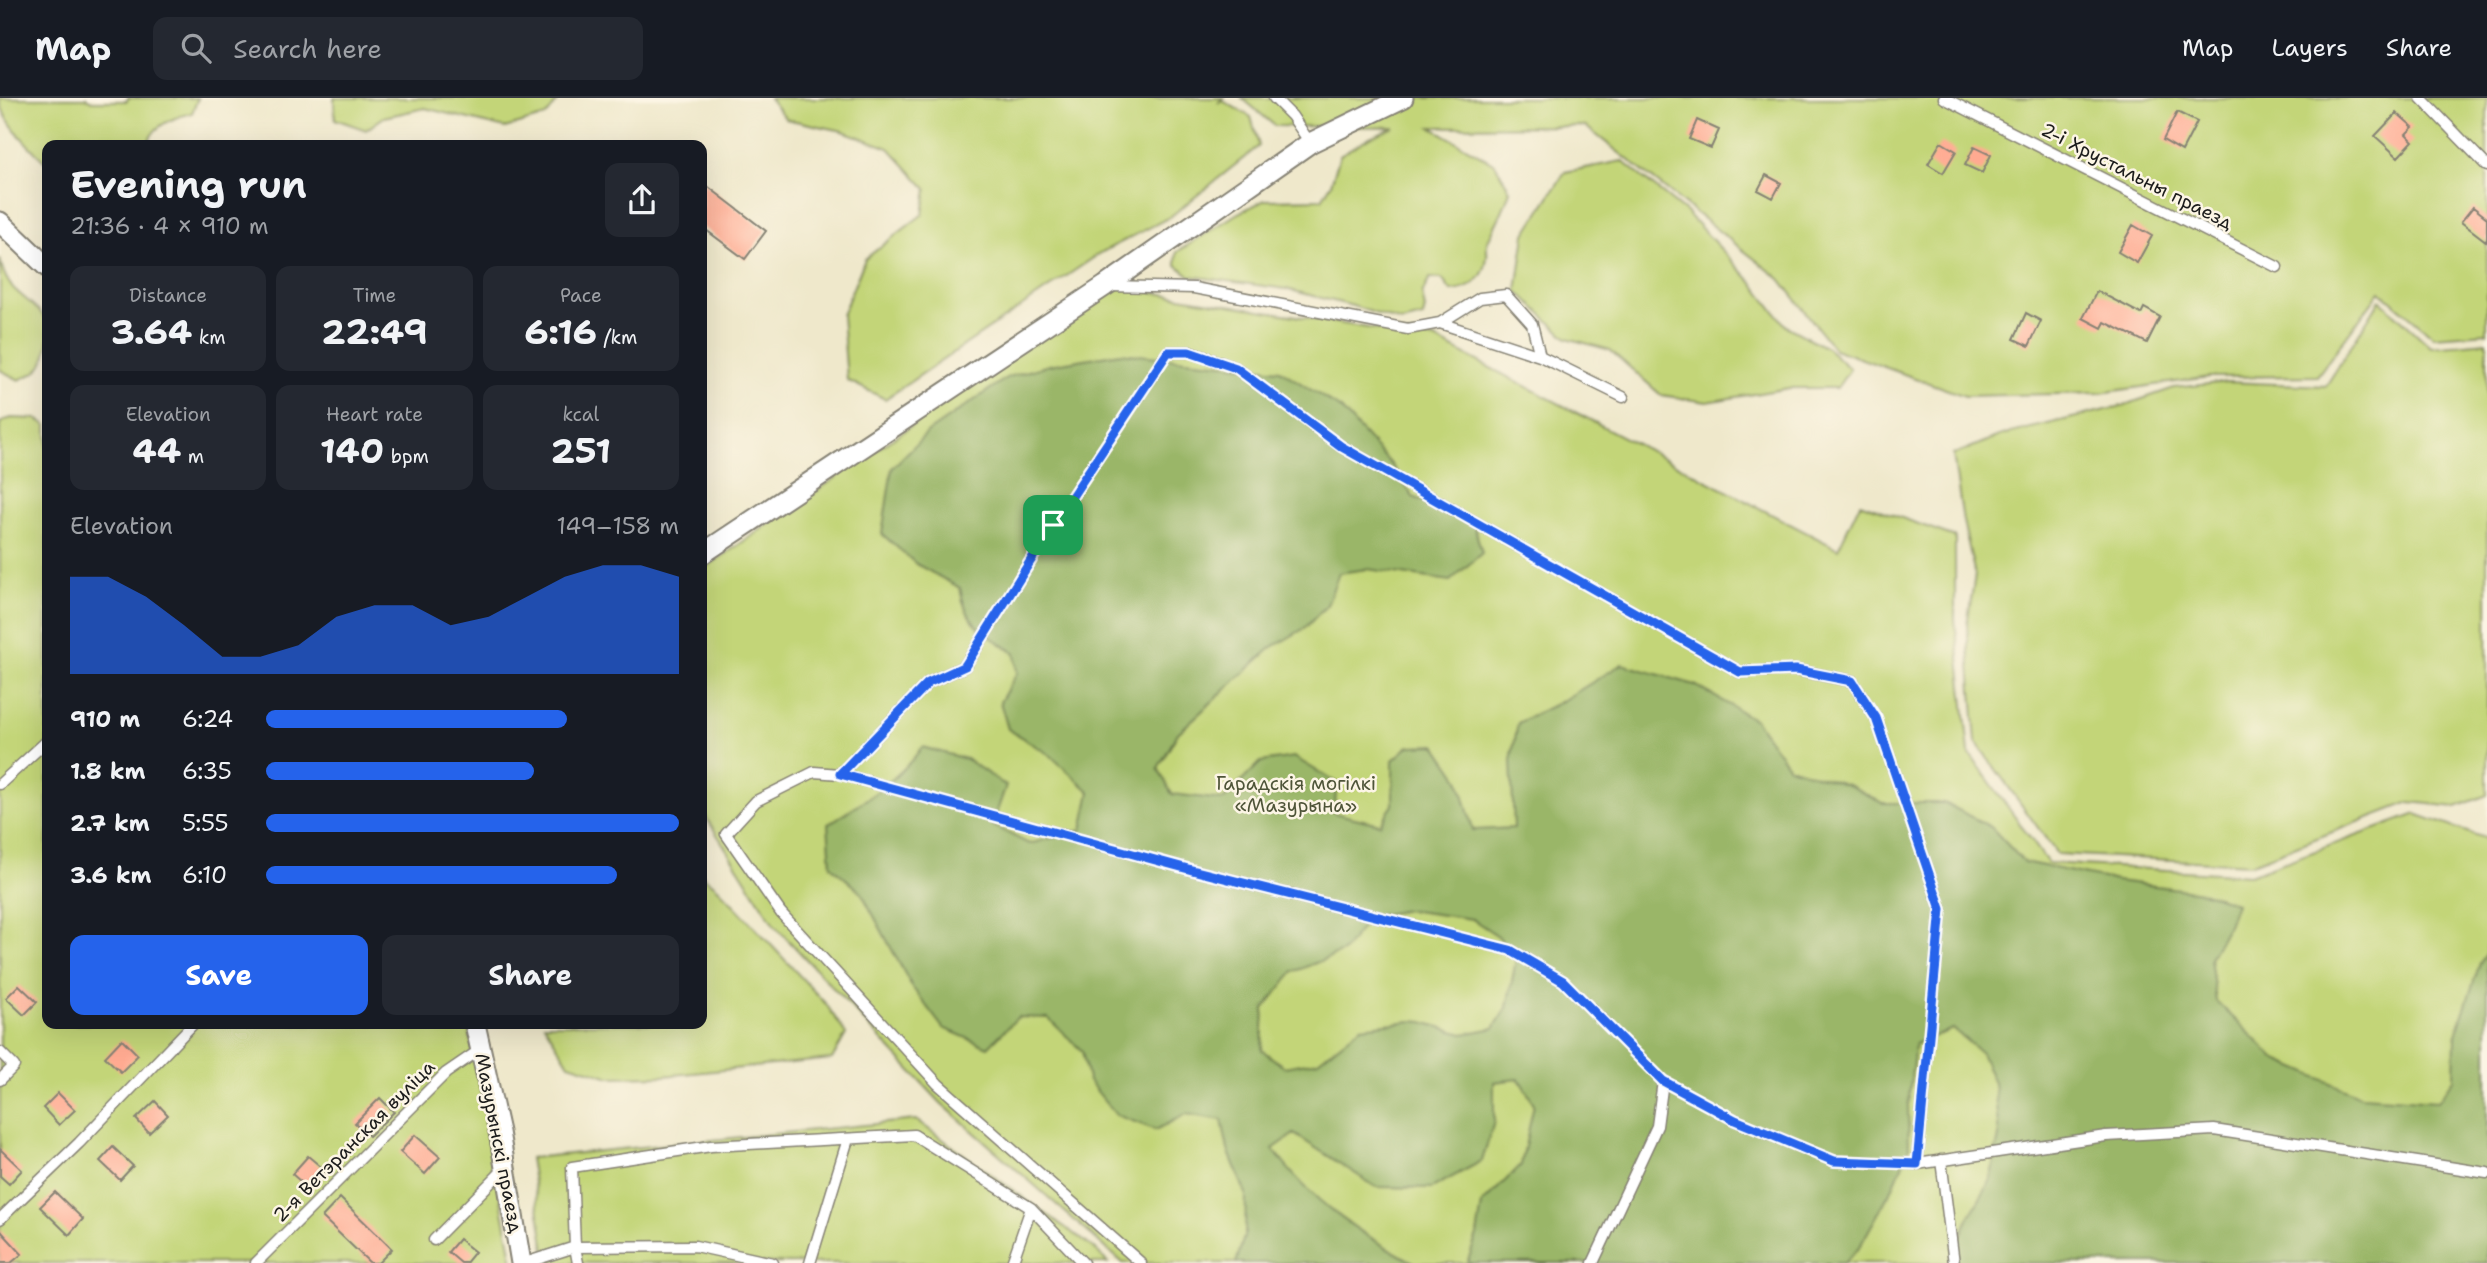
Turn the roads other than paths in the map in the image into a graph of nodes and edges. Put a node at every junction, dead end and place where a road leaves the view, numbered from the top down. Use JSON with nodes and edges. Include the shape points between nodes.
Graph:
{"nodes":[{"id":1,"x":1274,"y":98,"type":"edge"},
{"id":2,"x":1403,"y":98,"type":"edge"},
{"id":3,"x":1944,"y":98,"type":"edge"},
{"id":4,"x":2421,"y":98,"type":"edge"},
{"id":5,"x":1310,"y":143,"type":"junction"},
{"id":6,"x":2487,"y":166,"type":"edge"},
{"id":7,"x":0,"y":222,"type":"edge"},
{"id":8,"x":42,"y":262,"type":"edge"},
{"id":9,"x":2277,"y":267,"type":"dead end"},
{"id":10,"x":1105,"y":286,"type":"junction"},
{"id":11,"x":1440,"y":323,"type":"junction"},
{"id":12,"x":1540,"y":356,"type":"junction"},
{"id":13,"x":1623,"y":397,"type":"dead end"},
{"id":14,"x":707,"y":551,"type":"edge"},
{"id":15,"x":42,"y":746,"type":"edge"},
{"id":16,"x":840,"y":774,"type":"junction"},
{"id":17,"x":0,"y":784,"type":"edge"},
{"id":18,"x":188,"y":1029,"type":"edge"},
{"id":19,"x":476,"y":1029,"type":"edge"},
{"id":20,"x":481,"y":1049,"type":"junction"},
{"id":21,"x":0,"y":1052,"type":"edge"},
{"id":22,"x":0,"y":1080,"type":"edge"},
{"id":23,"x":1663,"y":1081,"type":"junction"},
{"id":24,"x":848,"y":1139,"type":"junction"},
{"id":25,"x":1941,"y":1160,"type":"junction"},
{"id":26,"x":1917,"y":1164,"type":"junction"},
{"id":27,"x":505,"y":1168,"type":"junction"},
{"id":28,"x":2487,"y":1174,"type":"edge"},
{"id":29,"x":1031,"y":1208,"type":"junction"},
{"id":30,"x":0,"y":1219,"type":"edge"},
{"id":31,"x":434,"y":1240,"type":"dead end"},
{"id":32,"x":575,"y":1247,"type":"junction"},
{"id":33,"x":256,"y":1263,"type":"edge"},
{"id":34,"x":523,"y":1263,"type":"edge"},
{"id":35,"x":578,"y":1263,"type":"edge"},
{"id":36,"x":773,"y":1263,"type":"edge"},
{"id":37,"x":810,"y":1263,"type":"edge"},
{"id":38,"x":1012,"y":1263,"type":"edge"},
{"id":39,"x":1083,"y":1263,"type":"edge"},
{"id":40,"x":1141,"y":1263,"type":"edge"},
{"id":41,"x":1593,"y":1263,"type":"edge"},
{"id":42,"x":1954,"y":1263,"type":"edge"}],
"edges":[{"from":1,"to":5,"type":"lane"},
{"from":2,"to":5,"type":"street"},
{"from":3,"to":9,"type":"lane","name":"2-і Хрустальны праезд"},
{"from":4,"to":6,"type":"lane"},
{"from":5,"to":10,"type":"street"},
{"from":7,"to":8,"type":"street"},
{"from":10,"to":11,"type":"lane","via":[[1194,288],[1408,329]]},
{"from":10,"to":14,"type":"street"},
{"from":11,"to":12,"type":"lane"},
{"from":11,"to":12,"type":"lane","via":[[1480,298],[1506,295],[1532,324]]},
{"from":12,"to":13,"type":"lane"},
{"from":15,"to":17,"type":"lane"},
{"from":16,"to":23,"type":"lane","via":[[1510,950],[1563,981]]},
{"from":16,"to":26,"type":"lane","via":[[928,683],[965,666],[1168,352],[1189,352],[1236,368],[1342,447],[1740,672],[1796,670],[1852,681],[1876,718],[1941,909]]},
{"from":16,"to":40,"type":"lane","via":[[814,772],[757,801],[726,834],[782,913],[938,1084]]},
{"from":18,"to":30,"type":"lane"},
{"from":19,"to":20,"type":"street","name":"Мазурынскі праезд"},
{"from":20,"to":27,"type":"street","name":"Мазурынскі праезд"},
{"from":20,"to":33,"type":"lane","name":"2-я Ветэранская вуліца","via":[[446,1073]]},
{"from":21,"to":22,"type":"lane","via":[[14,1066]]},
{"from":23,"to":26,"type":"lane","via":[[1735,1120],[1834,1161]]},
{"from":23,"to":41,"type":"lane","via":[[1657,1126]]},
{"from":24,"to":29,"type":"lane","via":[[914,1135]]},
{"from":24,"to":32,"type":"lane","via":[[711,1146],[572,1167]]},
{"from":24,"to":37,"type":"lane"},
{"from":25,"to":26,"type":"lane"},
{"from":25,"to":28,"type":"lane","via":[[2106,1136],[2214,1129]]},
{"from":25,"to":42,"type":"lane"},
{"from":27,"to":31,"type":"lane"},
{"from":27,"to":34,"type":"street","name":"Мазурынскі праезд"},
{"from":29,"to":38,"type":"lane"},
{"from":29,"to":39,"type":"lane"},
{"from":32,"to":34,"type":"lane"},
{"from":32,"to":35,"type":"lane"},
{"from":32,"to":36,"type":"lane","via":[[695,1246]]}]}
